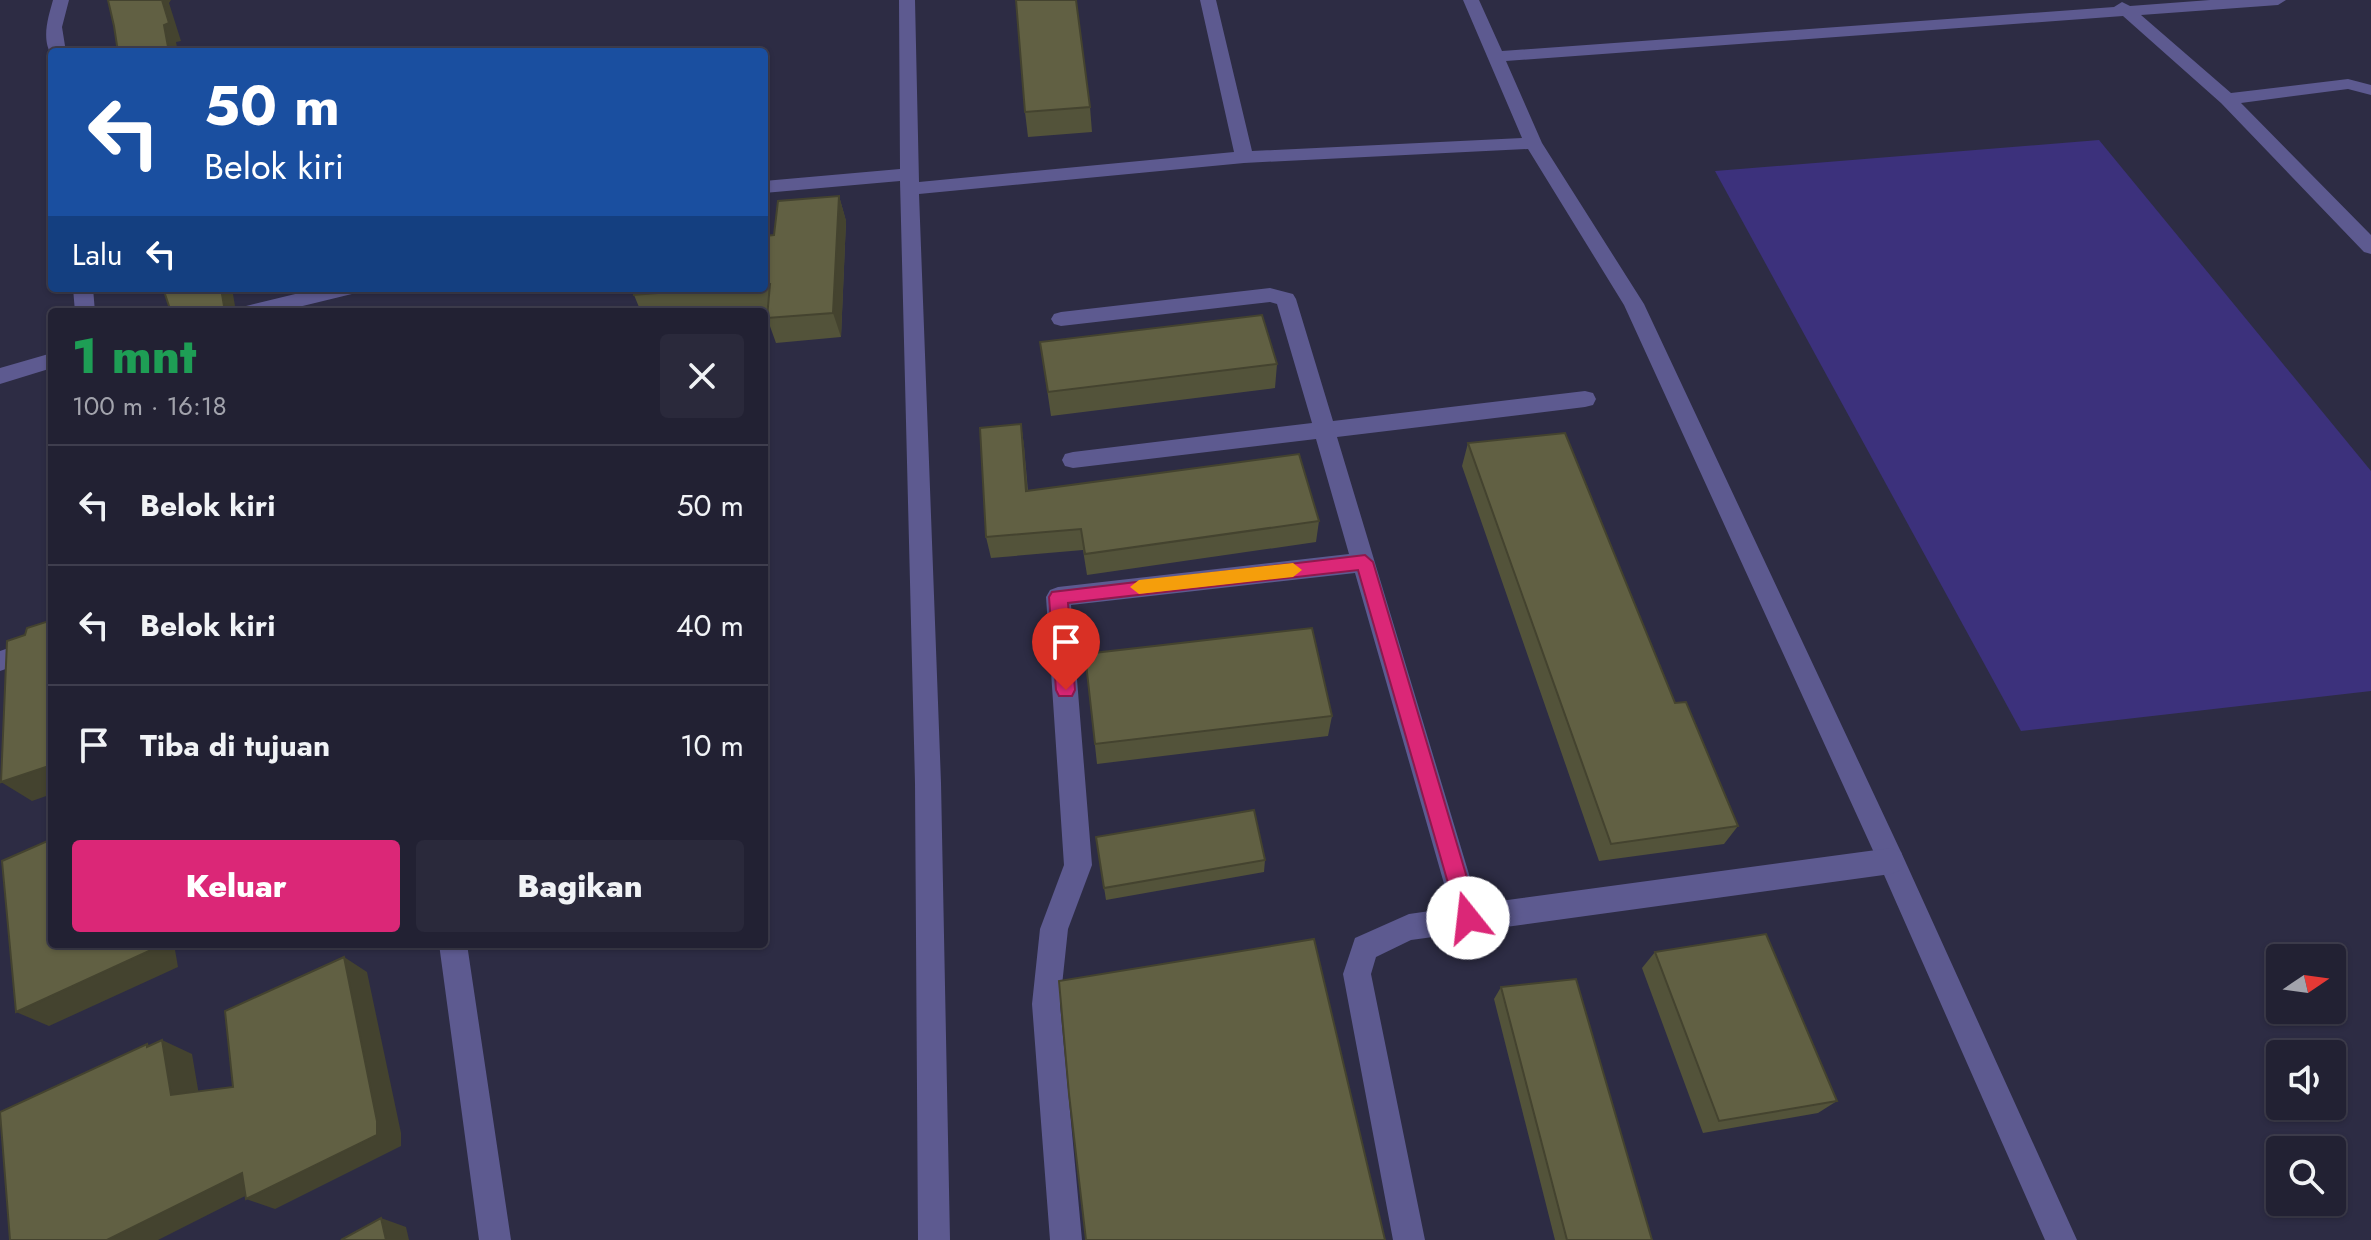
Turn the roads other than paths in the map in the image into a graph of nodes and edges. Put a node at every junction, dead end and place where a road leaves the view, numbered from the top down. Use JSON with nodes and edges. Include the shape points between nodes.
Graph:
{"nodes":[{"id":1,"x":61,"y":0,"type":"edge"},
{"id":2,"x":907,"y":0,"type":"edge"},
{"id":3,"x":1208,"y":0,"type":"edge"},
{"id":4,"x":1471,"y":0,"type":"edge"},
{"id":5,"x":2278,"y":0,"type":"edge"},
{"id":6,"x":2122,"y":6,"type":"edge"},
{"id":7,"x":57,"y":48,"type":"edge"},
{"id":8,"x":1495,"y":57,"type":"junction"},
{"id":9,"x":2371,"y":90,"type":"edge"},
{"id":10,"x":2227,"y":99,"type":"junction"},
{"id":11,"x":1533,"y":143,"type":"junction"},
{"id":12,"x":1244,"y":157,"type":"junction"},
{"id":13,"x":910,"y":182,"type":"junction"},
{"id":14,"x":768,"y":187,"type":"edge"},
{"id":15,"x":2371,"y":247,"type":"edge"},
{"id":16,"x":332,"y":292,"type":"edge"},
{"id":17,"x":266,"y":308,"type":"edge"},
{"id":18,"x":1061,"y":319,"type":"dead end"},
{"id":19,"x":48,"y":361,"type":"edge"},
{"id":20,"x":0,"y":376,"type":"edge"},
{"id":21,"x":1585,"y":399,"type":"dead end"},
{"id":22,"x":1326,"y":432,"type":"junction"},
{"id":23,"x":1073,"y":460,"type":"dead end"},
{"id":24,"x":1365,"y":562,"type":"junction"},
{"id":25,"x":48,"y":644,"type":"edge"},
{"id":26,"x":0,"y":661,"type":"edge"},
{"id":27,"x":1891,"y":861,"type":"junction"},
{"id":28,"x":1468,"y":918,"type":"junction"},
{"id":29,"x":454,"y":948,"type":"edge"},
{"id":30,"x":495,"y":1240,"type":"edge"},
{"id":31,"x":934,"y":1240,"type":"edge"},
{"id":32,"x":1066,"y":1240,"type":"edge"},
{"id":33,"x":1409,"y":1240,"type":"edge"},
{"id":34,"x":2061,"y":1240,"type":"edge"}],
"edges":[{"from":1,"to":7,"type":"street","via":[[54,27]]},
{"from":2,"to":13,"type":"street"},
{"from":3,"to":12,"type":"street"},
{"from":4,"to":8,"type":"street"},
{"from":5,"to":6,"type":"street"},
{"from":6,"to":8,"type":"street"},
{"from":6,"to":10,"type":"street"},
{"from":8,"to":11,"type":"street"},
{"from":9,"to":10,"type":"street","via":[[2348,84]]},
{"from":10,"to":15,"type":"street"},
{"from":11,"to":12,"type":"street"},
{"from":11,"to":27,"type":"street","via":[[1634,304]]},
{"from":12,"to":13,"type":"street"},
{"from":13,"to":14,"type":"street"},
{"from":13,"to":31,"type":"street","via":[[928,783]]},
{"from":16,"to":17,"type":"street"},
{"from":18,"to":22,"type":"street","via":[[1270,295],[1286,299]]},
{"from":19,"to":20,"type":"street"},
{"from":21,"to":22,"type":"street"},
{"from":22,"to":23,"type":"street"},
{"from":22,"to":24,"type":"street"},
{"from":24,"to":28,"type":"street"},
{"from":24,"to":32,"type":"street","via":[[1058,597],[1078,865],[1054,929],[1046,1004]]},
{"from":25,"to":26,"type":"street"},
{"from":27,"to":28,"type":"street"},
{"from":27,"to":34,"type":"street"},
{"from":28,"to":33,"type":"street","via":[[1409,927],[1365,948],[1357,974]]},
{"from":29,"to":30,"type":"street"}]}
